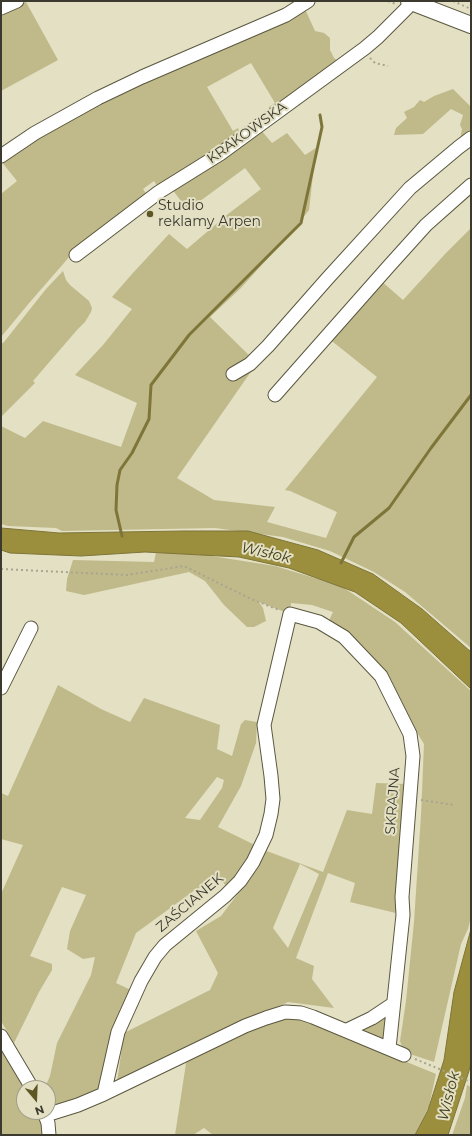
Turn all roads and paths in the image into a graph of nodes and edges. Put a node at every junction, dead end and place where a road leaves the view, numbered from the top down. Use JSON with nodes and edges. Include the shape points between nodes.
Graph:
{"nodes":[{"id":1,"x":17,"y":1,"type":"edge"},
{"id":2,"x":308,"y":1,"type":"edge"},
{"id":3,"x":410,"y":1,"type":"edge"},
{"id":4,"x":453,"y":1,"type":"edge"},
{"id":5,"x":432,"y":5,"type":"edge"},
{"id":6,"x":1,"y":8,"type":"edge"},
{"id":7,"x":471,"y":9,"type":"edge"},
{"id":8,"x":471,"y":25,"type":"edge"},
{"id":9,"x":365,"y":48,"type":"junction"},
{"id":10,"x":388,"y":66,"type":"dead end"},
{"id":11,"x":471,"y":138,"type":"edge"},
{"id":12,"x":471,"y":146,"type":"edge"},
{"id":13,"x":1,"y":156,"type":"edge"},
{"id":14,"x":471,"y":185,"type":"edge"},
{"id":15,"x":76,"y":255,"type":"dead end"},
{"id":16,"x":340,"y":276,"type":"dead end"},
{"id":17,"x":233,"y":374,"type":"dead end"},
{"id":18,"x":275,"y":395,"type":"dead end"},
{"id":19,"x":1,"y":569,"type":"edge"},
{"id":20,"x":290,"y":614,"type":"junction"},
{"id":21,"x":31,"y":628,"type":"dead end"},
{"id":22,"x":1,"y":688,"type":"edge"},
{"id":23,"x":426,"y":800,"type":"dead end"},
{"id":24,"x":455,"y":805,"type":"dead end"},
{"id":25,"x":393,"y":1004,"type":"junction"},
{"id":26,"x":347,"y":1030,"type":"junction"},
{"id":27,"x":1,"y":1036,"type":"edge"},
{"id":28,"x":389,"y":1048,"type":"junction"},
{"id":29,"x":404,"y":1055,"type":"joint"},
{"id":30,"x":27,"y":1080,"type":"edge"},
{"id":31,"x":471,"y":1082,"type":"edge"},
{"id":32,"x":104,"y":1094,"type":"junction"},
{"id":33,"x":56,"y":1110,"type":"edge"},
{"id":34,"x":46,"y":1120,"type":"edge"},
{"id":35,"x":49,"y":1135,"type":"edge"}],
"edges":[{"from":1,"to":6,"type":"street"},
{"from":2,"to":13,"type":"street","via":[[286,15],[98,98],[35,133]]},
{"from":3,"to":5,"type":"main road","name":"KRAKOWSKA"},
{"from":3,"to":9,"type":"street","name":"KRAKOWSKA","via":[[407,8]]},
{"from":4,"to":7,"type":"path"},
{"from":5,"to":8,"type":"main road","name":"KRAKOWSKA"},
{"from":9,"to":10,"type":"path","via":[[369,58],[375,63]]},
{"from":9,"to":15,"type":"street","name":"KRAKOWSKA","via":[[220,154],[160,192]]},
{"from":11,"to":17,"type":"street","via":[[410,188],[268,346],[250,364]]},
{"from":12,"to":16,"type":"street","via":[[414,193]]},
{"from":14,"to":18,"type":"street","via":[[426,225]]},
{"from":19,"to":20,"type":"path","via":[[127,575],[184,566],[251,599]]},
{"from":20,"to":25,"type":"street","name":"SKRAJNA","via":[[319,622],[344,637],[381,676],[410,734],[413,756],[402,897],[403,915]]},
{"from":20,"to":32,"type":"street","name":"ZAŚCIANEK","via":[[264,725],[272,799],[266,835],[240,881],[165,945],[155,957],[118,1032]]},
{"from":21,"to":22,"type":"street"},
{"from":23,"to":24,"type":"path"},
{"from":25,"to":26,"type":"street"},
{"from":25,"to":28,"type":"street","name":"SKRAJNA"},
{"from":26,"to":28,"type":"street"},
{"from":26,"to":32,"type":"street","via":[[301,1013],[275,1015],[245,1026]]},
{"from":27,"to":30,"type":"street"},
{"from":28,"to":29,"type":"street"},
{"from":29,"to":31,"type":"path"},
{"from":32,"to":33,"type":"street","via":[[78,1105]]},
{"from":34,"to":35,"type":"street"}]}
